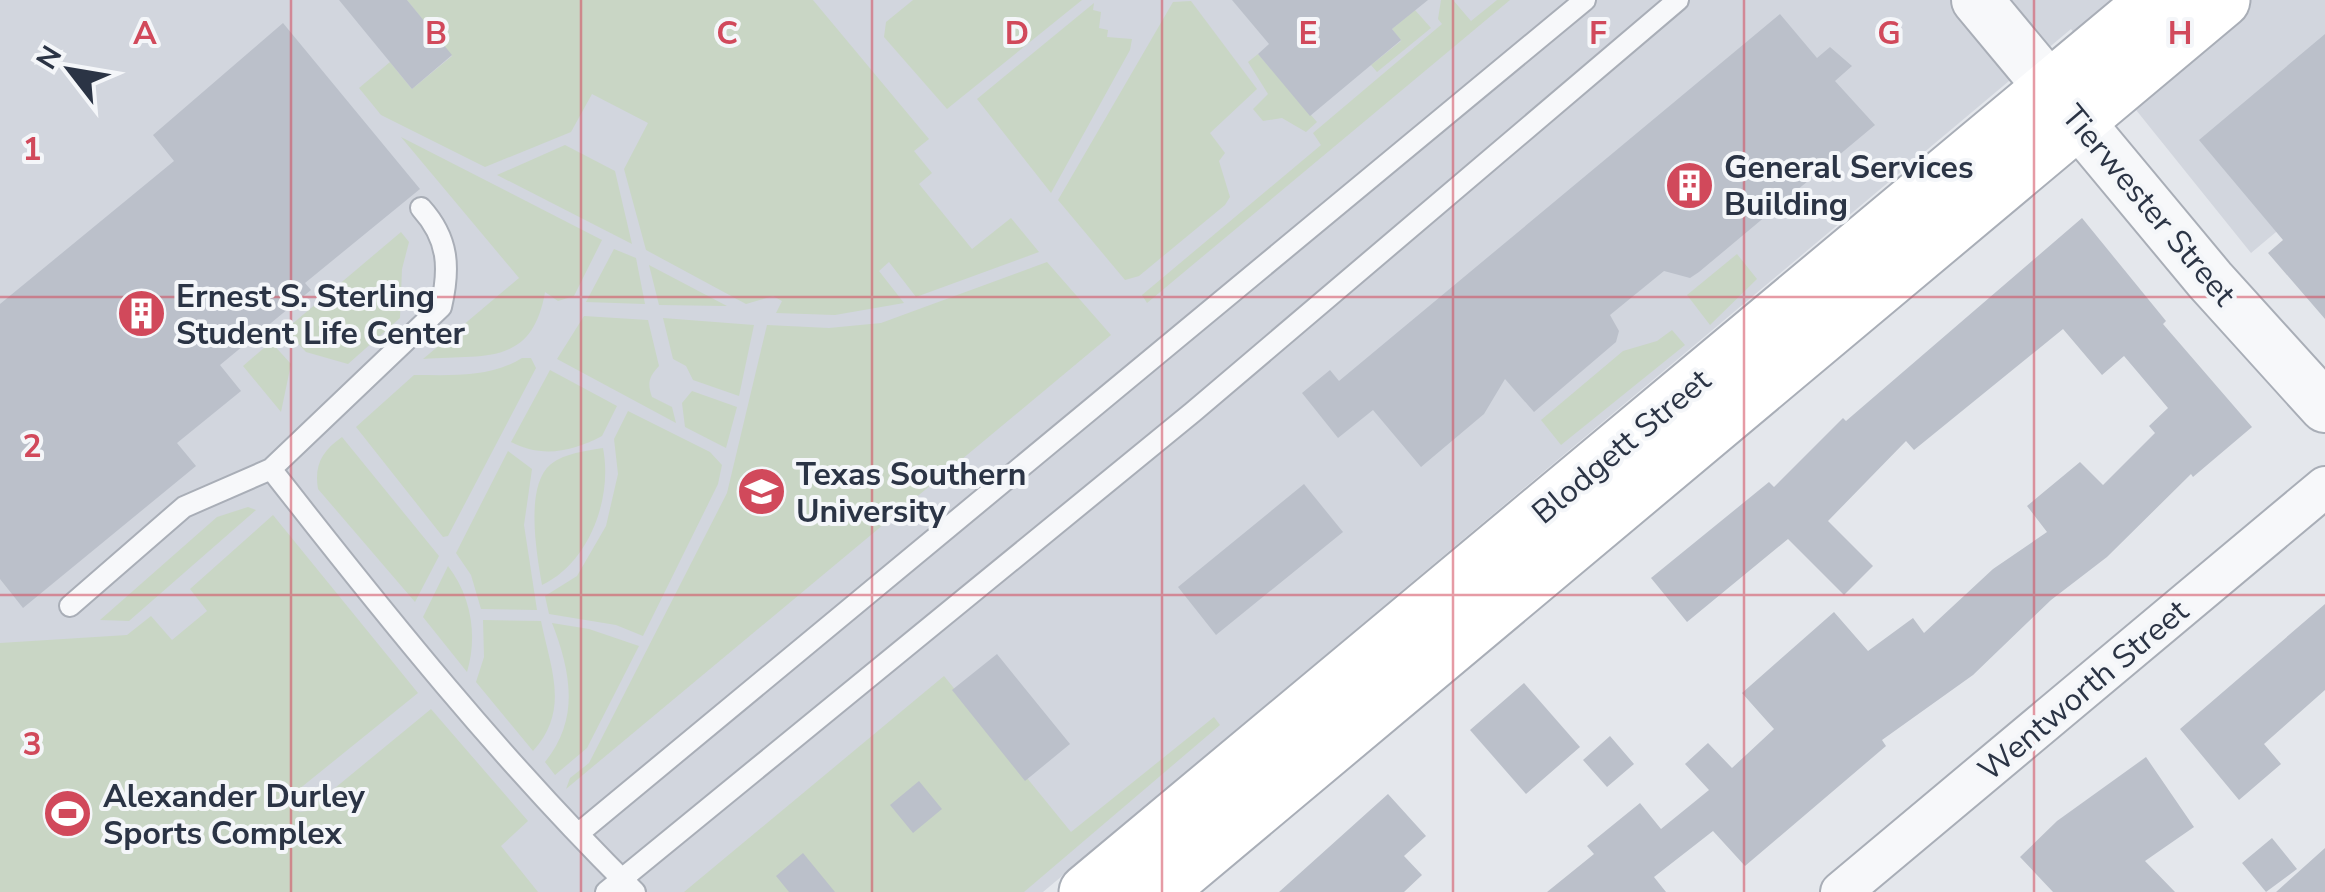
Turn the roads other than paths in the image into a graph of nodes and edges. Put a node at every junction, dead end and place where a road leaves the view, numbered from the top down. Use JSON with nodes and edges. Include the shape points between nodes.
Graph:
{"nodes":[{"id":1,"x":1585,"y":0,"type":"edge"},
{"id":2,"x":1678,"y":0,"type":"edge"},
{"id":3,"x":1978,"y":0,"type":"edge"},
{"id":4,"x":2156,"y":0,"type":"edge"},
{"id":5,"x":2222,"y":0,"type":"edge"},
{"id":6,"x":2064,"y":104,"type":"junction"},
{"id":7,"x":421,"y":208,"type":"dead end"},
{"id":8,"x":2325,"y":407,"type":"edge"},
{"id":9,"x":271,"y":470,"type":"junction"},
{"id":10,"x":2325,"y":487,"type":"edge"},
{"id":11,"x":1469,"y":602,"type":"junction"},
{"id":12,"x":70,"y":606,"type":"dead end"},
{"id":13,"x":579,"y":833,"type":"junction"},
{"id":14,"x":622,"y":889,"type":"edge"},
{"id":15,"x":1088,"y":892,"type":"edge"},
{"id":16,"x":1157,"y":892,"type":"edge"},
{"id":17,"x":1841,"y":892,"type":"edge"}],
"edges":[{"from":1,"to":13,"type":"lane"},
{"from":2,"to":14,"type":"lane"},
{"from":3,"to":6,"type":"street","name":"Tierwester Street"},
{"from":4,"to":6,"type":"main road","name":"Blodgett Street"},
{"from":5,"to":6,"type":"main road","name":"Blodgett Street"},
{"from":6,"to":8,"type":"street","name":"Tierwester Street"},
{"from":6,"to":11,"type":"main road","name":"Blodgett Street"},
{"from":7,"to":9,"type":"lane","via":[[440,229],[449,272],[441,307]]},
{"from":9,"to":12,"type":"lane","via":[[184,507]]},
{"from":9,"to":13,"type":"lane","via":[[377,603]]},
{"from":10,"to":17,"type":"street","name":"Wentworth Street"},
{"from":11,"to":15,"type":"main road","name":"Blodgett Street"},
{"from":11,"to":16,"type":"main road","name":"Blodgett Street"},
{"from":13,"to":14,"type":"lane"}]}
